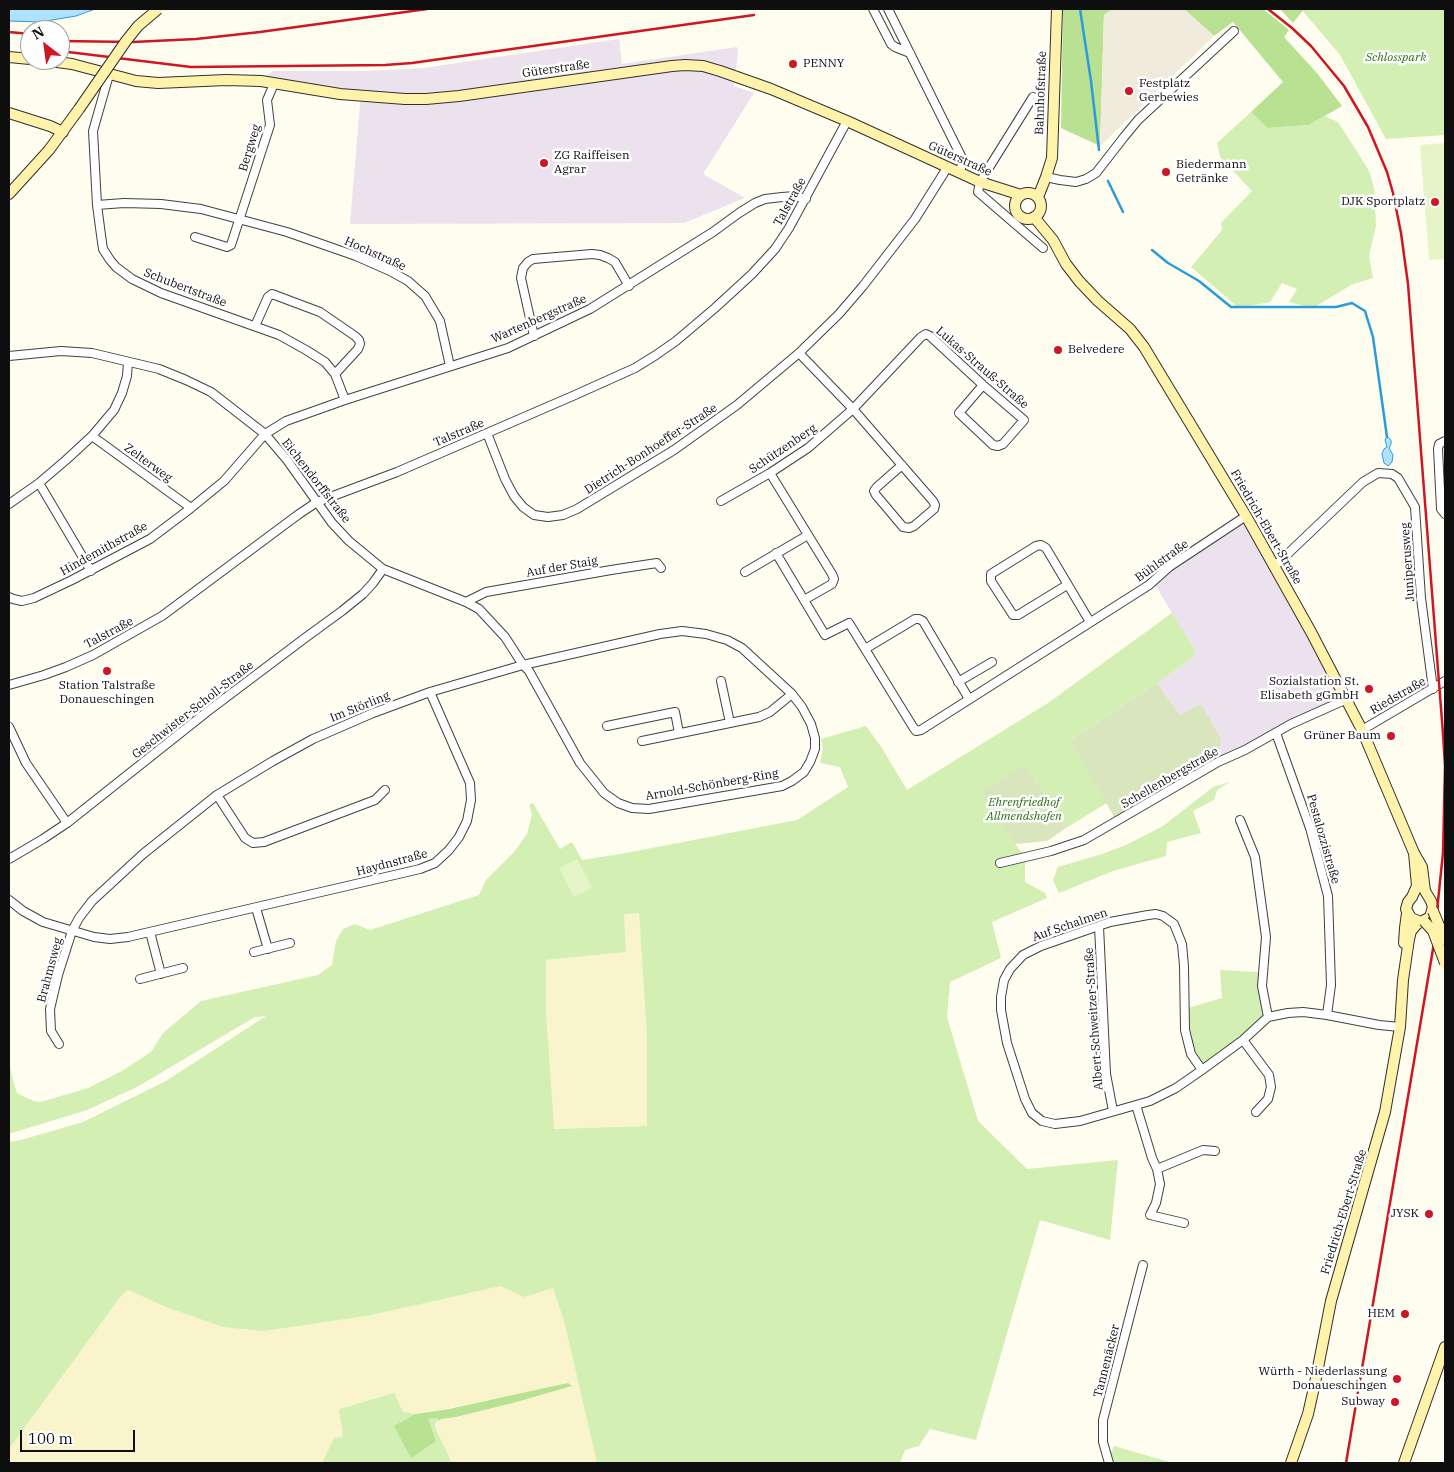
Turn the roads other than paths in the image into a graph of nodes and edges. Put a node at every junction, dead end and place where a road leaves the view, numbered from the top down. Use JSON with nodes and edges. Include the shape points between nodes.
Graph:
{"nodes":[{"id":1,"x":158,"y":9,"type":"edge"},
{"id":2,"x":873,"y":9,"type":"edge"},
{"id":3,"x":888,"y":9,"type":"edge"},
{"id":4,"x":1056,"y":9,"type":"edge"},
{"id":5,"x":1234,"y":31,"type":"dead end"},
{"id":6,"x":910,"y":53,"type":"junction"},
{"id":7,"x":70,"y":64,"type":"edge"},
{"id":8,"x":104,"y":74,"type":"junction"},
{"id":9,"x":274,"y":84,"type":"junction"},
{"id":10,"x":1032,"y":97,"type":"dead end"},
{"id":11,"x":9,"y":113,"type":"edge"},
{"id":12,"x":847,"y":121,"type":"junction"},
{"id":13,"x":63,"y":132,"type":"junction"},
{"id":14,"x":947,"y":168,"type":"junction"},
{"id":15,"x":959,"y":173,"type":"junction"},
{"id":16,"x":1046,"y":177,"type":"junction"},
{"id":17,"x":980,"y":182,"type":"junction"},
{"id":18,"x":9,"y":194,"type":"edge"},
{"id":19,"x":1026,"y":197,"type":"junction"},
{"id":20,"x":806,"y":199,"type":"junction"},
{"id":21,"x":97,"y":205,"type":"junction"},
{"id":22,"x":1037,"y":214,"type":"junction"},
{"id":23,"x":239,"y":219,"type":"junction"},
{"id":24,"x":196,"y":237,"type":"dead end"},
{"id":25,"x":1043,"y":248,"type":"dead end"},
{"id":26,"x":629,"y":286,"type":"junction"},
{"id":27,"x":256,"y":326,"type":"junction"},
{"id":28,"x":926,"y":334,"type":"joint"},
{"id":29,"x":534,"y":336,"type":"junction"},
{"id":30,"x":799,"y":353,"type":"junction"},
{"id":31,"x":9,"y":356,"type":"edge"},
{"id":32,"x":128,"y":362,"type":"junction"},
{"id":33,"x":450,"y":366,"type":"junction"},
{"id":34,"x":335,"y":374,"type":"junction"},
{"id":35,"x":982,"y":385,"type":"junction"},
{"id":36,"x":345,"y":400,"type":"junction"},
{"id":37,"x":852,"y":409,"type":"junction"},
{"id":38,"x":265,"y":434,"type":"junction"},
{"id":39,"x":487,"y":434,"type":"junction"},
{"id":40,"x":92,"y":436,"type":"junction"},
{"id":41,"x":1445,"y":440,"type":"edge"},
{"id":42,"x":902,"y":465,"type":"junction"},
{"id":43,"x":770,"y":473,"type":"junction"},
{"id":44,"x":39,"y":483,"type":"junction"},
{"id":45,"x":721,"y":501,"type":"dead end"},
{"id":46,"x":317,"y":502,"type":"junction"},
{"id":47,"x":9,"y":504,"type":"edge"},
{"id":48,"x":191,"y":508,"type":"junction"},
{"id":49,"x":1445,"y":514,"type":"edge"},
{"id":50,"x":1246,"y":516,"type":"junction"},
{"id":51,"x":808,"y":535,"type":"junction"},
{"id":52,"x":776,"y":553,"type":"junction"},
{"id":53,"x":1275,"y":566,"type":"junction"},
{"id":54,"x":661,"y":568,"type":"dead end"},
{"id":55,"x":383,"y":569,"type":"junction"},
{"id":56,"x":91,"y":571,"type":"junction"},
{"id":57,"x":745,"y":572,"type":"dead end"},
{"id":58,"x":1067,"y":585,"type":"junction"},
{"id":59,"x":9,"y":597,"type":"edge"},
{"id":60,"x":804,"y":600,"type":"junction"},
{"id":61,"x":466,"y":602,"type":"junction"},
{"id":62,"x":1090,"y":622,"type":"junction"},
{"id":63,"x":865,"y":649,"type":"junction"},
{"id":64,"x":992,"y":662,"type":"dead end"},
{"id":65,"x":522,"y":665,"type":"junction"},
{"id":66,"x":721,"y":681,"type":"dead end"},
{"id":67,"x":1445,"y":681,"type":"edge"},
{"id":68,"x":958,"y":682,"type":"junction"},
{"id":69,"x":9,"y":685,"type":"edge"},
{"id":70,"x":1433,"y":689,"type":"junction"},
{"id":71,"x":430,"y":692,"type":"junction"},
{"id":72,"x":792,"y":694,"type":"junction"},
{"id":73,"x":1347,"y":699,"type":"junction"},
{"id":74,"x":969,"y":700,"type":"junction"},
{"id":75,"x":730,"y":723,"type":"junction"},
{"id":76,"x":607,"y":726,"type":"dead end"},
{"id":77,"x":9,"y":727,"type":"edge"},
{"id":78,"x":1362,"y":730,"type":"junction"},
{"id":79,"x":679,"y":733,"type":"junction"},
{"id":80,"x":1276,"y":733,"type":"junction"},
{"id":81,"x":642,"y":741,"type":"dead end"},
{"id":82,"x":385,"y":790,"type":"dead end"},
{"id":83,"x":217,"y":795,"type":"junction"},
{"id":84,"x":1240,"y":820,"type":"dead end"},
{"id":85,"x":67,"y":823,"type":"junction"},
{"id":86,"x":1414,"y":853,"type":"junction"},
{"id":87,"x":9,"y":859,"type":"edge"},
{"id":88,"x":1000,"y":863,"type":"dead end"},
{"id":89,"x":1412,"y":897,"type":"junction"},
{"id":90,"x":1428,"y":897,"type":"junction"},
{"id":91,"x":9,"y":900,"type":"edge"},
{"id":92,"x":256,"y":908,"type":"junction"},
{"id":93,"x":1433,"y":911,"type":"junction"},
{"id":94,"x":1407,"y":913,"type":"junction"},
{"id":95,"x":1422,"y":922,"type":"junction"},
{"id":96,"x":1099,"y":926,"type":"junction"},
{"id":97,"x":72,"y":931,"type":"junction"},
{"id":98,"x":150,"y":932,"type":"junction"},
{"id":99,"x":1445,"y":941,"type":"edge"},
{"id":100,"x":290,"y":943,"type":"dead end"},
{"id":101,"x":268,"y":949,"type":"junction"},
{"id":102,"x":254,"y":952,"type":"dead end"},
{"id":103,"x":1406,"y":964,"type":"junction"},
{"id":104,"x":1445,"y":964,"type":"edge"},
{"id":105,"x":183,"y":968,"type":"dead end"},
{"id":106,"x":161,"y":974,"type":"junction"},
{"id":107,"x":140,"y":979,"type":"dead end"},
{"id":108,"x":1327,"y":1015,"type":"junction"},
{"id":109,"x":1268,"y":1016,"type":"junction"},
{"id":110,"x":1400,"y":1027,"type":"junction"},
{"id":111,"x":1243,"y":1040,"type":"junction"},
{"id":112,"x":59,"y":1044,"type":"dead end"},
{"id":113,"x":1202,"y":1070,"type":"junction"},
{"id":114,"x":1136,"y":1105,"type":"junction"},
{"id":115,"x":1113,"y":1111,"type":"junction"},
{"id":116,"x":1256,"y":1112,"type":"dead end"},
{"id":117,"x":1215,"y":1150,"type":"dead end"},
{"id":118,"x":1158,"y":1169,"type":"junction"},
{"id":119,"x":1184,"y":1223,"type":"dead end"},
{"id":120,"x":1143,"y":1265,"type":"dead end"},
{"id":121,"x":1445,"y":1346,"type":"edge"},
{"id":122,"x":1109,"y":1463,"type":"edge"},
{"id":123,"x":1291,"y":1463,"type":"edge"},
{"id":124,"x":1404,"y":1463,"type":"edge"}],
"edges":[{"from":1,"to":13,"type":"main road","bridge":true,"via":[[126,41]]},
{"from":2,"to":6,"type":"street","via":[[891,44]]},
{"from":3,"to":6,"type":"street"},
{"from":4,"to":16,"type":"main road","name":"Bahnhofstraße","via":[[1052,158]]},
{"from":5,"to":16,"type":"street","via":[[1138,120],[1096,173],[1076,182]]},
{"from":6,"to":15,"type":"street","via":[[961,156]]},
{"from":7,"to":8,"type":"main road","name":"Güterstraße"},
{"from":8,"to":9,"type":"main road","name":"Güterstraße","via":[[158,83],[244,80]]},
{"from":8,"to":21,"type":"street","name":"Schubertstraße","via":[[93,131]]},
{"from":9,"to":12,"type":"main road","name":"Güterstraße","via":[[375,98],[426,99],[685,65],[703,66]]},
{"from":9,"to":23,"type":"street","name":"Bergweg","via":[[267,100],[270,126]]},
{"from":10,"to":17,"type":"street"},
{"from":11,"to":13,"type":"main road"},
{"from":12,"to":14,"type":"main road","name":"Güterstraße"},
{"from":12,"to":20,"type":"street","name":"Talstraße"},
{"from":13,"to":18,"type":"main road"},
{"from":14,"to":15,"type":"main road","name":"Güterstraße"},
{"from":14,"to":30,"type":"street","name":"Dietrich-Bonhoeffer-Straße","via":[[915,219],[863,286]]},
{"from":15,"to":17,"type":"main road","name":"Güterstraße"},
{"from":16,"to":19,"type":"main road","name":"Bahnhofstraße"},
{"from":17,"to":19,"type":"main road","name":"Güterstraße"},
{"from":17,"to":25,"type":"street","via":[[978,192]]},
{"from":19,"to":22,"type":"main road","via":[[1041,205]]},
{"from":19,"to":22,"type":"main road","name":"Güterstraße","via":[[1016,208],[1020,215],[1024,218]]},
{"from":20,"to":26,"type":"street","name":"Wartenbergstraße","via":[[795,196],[765,199],[738,213]]},
{"from":20,"to":39,"type":"street","name":"Talstraße","via":[[789,228],[752,274],[676,341],[635,368]]},
{"from":21,"to":23,"type":"street","name":"Hochstraße","via":[[161,204],[201,208]]},
{"from":21,"to":27,"type":"street","name":"Schubertstraße","via":[[103,249],[116,267],[160,293]]},
{"from":22,"to":50,"type":"main road","name":"Friedrich-Ebert-Straße","via":[[1079,281],[1130,329],[1144,347]]},
{"from":23,"to":24,"type":"street","via":[[231,245],[227,248]]},
{"from":23,"to":33,"type":"street","name":"Hochstraße","via":[[356,256],[408,281],[425,296],[440,321]]},
{"from":26,"to":29,"type":"street","name":"Wartenbergstraße","via":[[590,310]]},
{"from":26,"to":29,"type":"street","via":[[615,262],[600,255],[533,259],[523,268],[521,278]]},
{"from":27,"to":34,"type":"street","name":"Schubertstraße","via":[[306,350],[325,362]]},
{"from":27,"to":34,"type":"street","via":[[272,294],[320,312],[355,336],[360,344]]},
{"from":28,"to":35,"type":"street","name":"Lukas-Strauß-Straße"},
{"from":28,"to":37,"type":"street","name":"Schützenberg"},
{"from":29,"to":33,"type":"street","name":"Wartenbergstraße","via":[[508,348]]},
{"from":30,"to":37,"type":"street"},
{"from":30,"to":39,"type":"street","name":"Dietrich-Bonhoeffer-Straße","via":[[737,405],[674,450],[562,515],[548,518],[534,515],[523,507],[505,479]]},
{"from":31,"to":32,"type":"street","name":"Eichendorffstraße","via":[[61,351],[92,353]]},
{"from":32,"to":38,"type":"street","name":"Eichendorffstraße","via":[[159,369],[211,392]]},
{"from":32,"to":40,"type":"street","via":[[127,376],[114,410]]},
{"from":33,"to":36,"type":"street","name":"Wartenbergstraße"},
{"from":34,"to":36,"type":"street","name":"Schubertstraße"},
{"from":35,"to":35,"type":"street","name":"Lukas-Strauß-Straße","via":[[1024,420],[998,446],[959,413]]},
{"from":36,"to":38,"type":"street","name":"Wartenbergstraße","via":[[286,421]]},
{"from":37,"to":42,"type":"street"},
{"from":37,"to":43,"type":"street","name":"Schützenberg","via":[[808,448]]},
{"from":38,"to":46,"type":"street","name":"Eichendorffstraße"},
{"from":38,"to":48,"type":"street","name":"Hindemithstraße","via":[[224,481]]},
{"from":39,"to":46,"type":"street","name":"Talstraße"},
{"from":40,"to":44,"type":"street"},
{"from":40,"to":48,"type":"street","name":"Zelterweg"},
{"from":41,"to":49,"type":"street","via":[[1438,449],[1441,509]]},
{"from":42,"to":42,"type":"street","via":[[935,505],[909,528],[903,527],[874,491]]},
{"from":43,"to":45,"type":"street","name":"Schützenberg"},
{"from":43,"to":51,"type":"street"},
{"from":44,"to":47,"type":"street"},
{"from":44,"to":56,"type":"street"},
{"from":46,"to":55,"type":"street","name":"Eichendorffstraße","via":[[332,523]]},
{"from":46,"to":69,"type":"street","name":"Talstraße","via":[[162,616],[84,659]]},
{"from":48,"to":56,"type":"street","name":"Hindemithstraße","via":[[150,539]]},
{"from":50,"to":53,"type":"main road","name":"Friedrich-Ebert-Straße"},
{"from":50,"to":62,"type":"street","name":"Bühlstraße","via":[[1149,585]]},
{"from":51,"to":52,"type":"street"},
{"from":51,"to":60,"type":"street","via":[[834,579],[832,584]]},
{"from":52,"to":57,"type":"street"},
{"from":52,"to":60,"type":"street"},
{"from":53,"to":70,"type":"street","name":"Juniperusweg","via":[[1363,482],[1378,473],[1398,478],[1415,506],[1421,598]]},
{"from":53,"to":73,"type":"main road","name":"Friedrich-Ebert-Straße"},
{"from":54,"to":61,"type":"street","name":"Auf der Staig","via":[[657,563],[593,573],[486,592]]},
{"from":55,"to":61,"type":"street","name":"Eichendorffstraße"},
{"from":55,"to":85,"type":"street","name":"Geschwister-Scholl-Straße","via":[[363,594],[342,611],[208,711]]},
{"from":56,"to":59,"type":"street","name":"Hindemithstraße","via":[[34,598],[22,601]]},
{"from":58,"to":58,"type":"street","via":[[1013,615],[991,581],[991,574],[1041,545],[1046,548]]},
{"from":58,"to":62,"type":"street"},
{"from":60,"to":63,"type":"street","name":"Bühlstraße","via":[[826,635],[850,623]]},
{"from":61,"to":65,"type":"street","name":"Eichendorffstraße","via":[[492,622]]},
{"from":62,"to":74,"type":"street","name":"Bühlstraße"},
{"from":63,"to":68,"type":"street","via":[[919,619]]},
{"from":63,"to":74,"type":"street","name":"Bühlstraße","via":[[916,731]]},
{"from":64,"to":68,"type":"street"},
{"from":65,"to":71,"type":"street","name":"Im Störling"},
{"from":65,"to":72,"type":"street","name":"Arnold-Schönberg-Ring","via":[[682,631],[706,634],[742,648]]},
{"from":65,"to":72,"type":"street","name":"Arnold-Schönberg-Ring","via":[[530,671],[591,778],[604,793],[632,808],[649,809],[782,786],[792,781],[804,772],[810,762],[815,738],[811,724]]},
{"from":66,"to":75,"type":"street"},
{"from":67,"to":70,"type":"street","name":"Riedstraße"},
{"from":68,"to":74,"type":"street"},
{"from":70,"to":78,"type":"street","name":"Riedstraße"},
{"from":71,"to":83,"type":"street","name":"Im Störling","via":[[318,737]]},
{"from":71,"to":92,"type":"street","name":"Haydnstraße","via":[[470,783],[467,821],[449,850],[435,863],[420,869]]},
{"from":72,"to":75,"type":"street","via":[[770,712]]},
{"from":73,"to":78,"type":"main road","name":"Friedrich-Ebert-Straße"},
{"from":73,"to":80,"type":"street","name":"Schellenbergstraße"},
{"from":75,"to":79,"type":"street"},
{"from":76,"to":79,"type":"street","via":[[675,712]]},
{"from":77,"to":85,"type":"street","via":[[26,763]]},
{"from":78,"to":86,"type":"main road","name":"Friedrich-Ebert-Straße"},
{"from":79,"to":81,"type":"street"},
{"from":80,"to":88,"type":"street","name":"Schellenbergstraße","via":[[1218,762],[1084,840]]},
{"from":80,"to":108,"type":"street","name":"Pestalozzistraße","via":[[1310,828],[1328,896],[1331,985]]},
{"from":82,"to":83,"type":"street","via":[[375,800],[264,842],[253,843],[245,838]]},
{"from":83,"to":97,"type":"street","name":"Im Störling","via":[[143,854],[92,901]]},
{"from":84,"to":109,"type":"street","via":[[1255,857],[1266,937],[1262,986]]},
{"from":85,"to":87,"type":"street","name":"Geschwister-Scholl-Straße"},
{"from":86,"to":89,"type":"main road","name":"Friedrich-Ebert-Straße","via":[[1417,886]]},
{"from":86,"to":90,"type":"main road","name":"Friedrich-Ebert-Straße","via":[[1422,867]]},
{"from":89,"to":90,"type":"main road"},
{"from":89,"to":94,"type":"main road","name":"Friedrich-Ebert-Straße","via":[[1406,906]]},
{"from":90,"to":93,"type":"main road","name":"Friedrich-Ebert-Straße"},
{"from":91,"to":97,"type":"street","name":"Haydnstraße","via":[[43,922]]},
{"from":92,"to":98,"type":"street","name":"Haydnstraße"},
{"from":92,"to":101,"type":"street"},
{"from":93,"to":95,"type":"main road","name":"Friedrich-Ebert-Straße","bridge":true},
{"from":93,"to":99,"type":"main road","bridge":true},
{"from":94,"to":95,"type":"main road"},
{"from":94,"to":103,"type":"main road","name":"Friedrich-Ebert-Straße","via":[[1404,928]]},
{"from":95,"to":103,"type":"main road","name":"Friedrich-Ebert-Straße","via":[[1411,931]]},
{"from":95,"to":104,"type":"main road","bridge":true,"via":[[1433,931]]},
{"from":96,"to":113,"type":"street","name":"Auf Schalmen","via":[[1156,914],[1174,924],[1182,944],[1184,1030],[1191,1054]]},
{"from":96,"to":115,"type":"street","name":"Albert-Schweitzer-Straße","via":[[1106,1074]]},
{"from":96,"to":115,"type":"street","name":"Auf Schalmen","via":[[1024,955],[1004,980],[1001,1010],[1007,1043],[1032,1113],[1042,1121],[1055,1124],[1080,1121]]},
{"from":97,"to":98,"type":"street","name":"Haydnstraße","via":[[110,938]]},
{"from":97,"to":112,"type":"street","name":"Brahmsweg","via":[[50,1009],[51,1031]]},
{"from":98,"to":106,"type":"street"},
{"from":100,"to":101,"type":"street"},
{"from":101,"to":102,"type":"street"},
{"from":103,"to":110,"type":"main road","name":"Friedrich-Ebert-Straße"},
{"from":105,"to":106,"type":"street"},
{"from":106,"to":107,"type":"street"},
{"from":108,"to":109,"type":"street","via":[[1288,1012]]},
{"from":108,"to":110,"type":"street"},
{"from":109,"to":111,"type":"street","name":"Auf Schalmen"},
{"from":110,"to":123,"type":"main road","name":"Friedrich-Ebert-Straße","via":[[1385,1112],[1330,1301],[1308,1414]]},
{"from":111,"to":113,"type":"street","name":"Auf Schalmen"},
{"from":111,"to":116,"type":"street","via":[[1269,1075],[1268,1099]]},
{"from":113,"to":114,"type":"street","name":"Auf Schalmen","via":[[1176,1088]]},
{"from":114,"to":115,"type":"street","name":"Auf Schalmen"},
{"from":114,"to":118,"type":"street"},
{"from":117,"to":118,"type":"street","via":[[1203,1150]]},
{"from":118,"to":119,"type":"street","via":[[1160,1184],[1150,1215]]},
{"from":120,"to":122,"type":"street","name":"Tannenäcker","via":[[1104,1420],[1103,1442]]},
{"from":121,"to":124,"type":"main road"}]}
